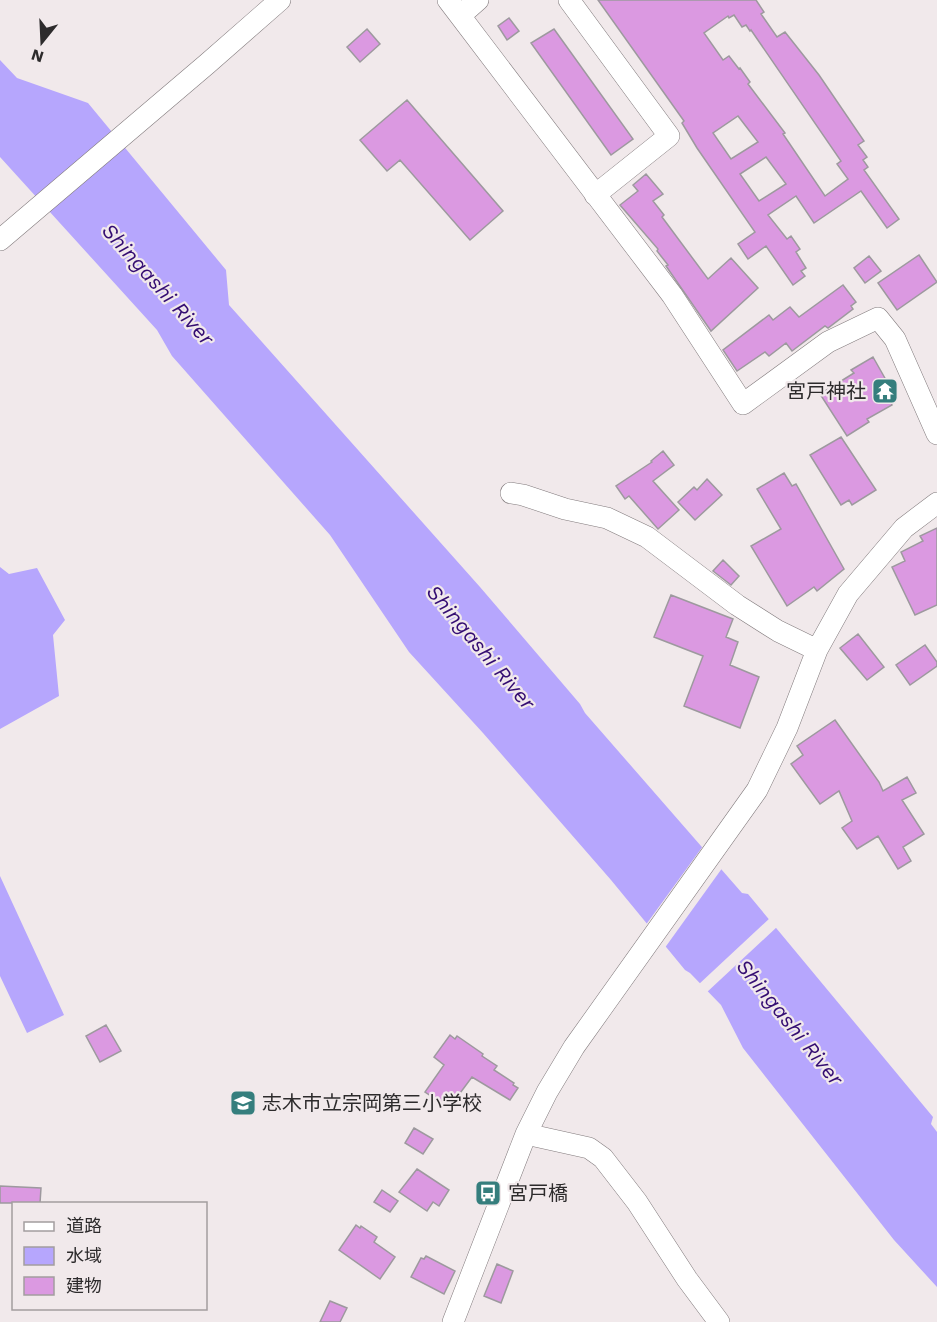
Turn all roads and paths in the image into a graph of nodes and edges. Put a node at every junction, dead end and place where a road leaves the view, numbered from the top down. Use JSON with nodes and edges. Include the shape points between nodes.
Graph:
{"nodes":[{"id":1,"x":280,"y":0,"type":"edge"},
{"id":2,"x":478,"y":0,"type":"edge"},
{"id":3,"x":569,"y":0,"type":"edge"},
{"id":4,"x":454,"y":5,"type":"edge"},
{"id":5,"x":595,"y":195,"type":"junction"},
{"id":6,"x":0,"y":240,"type":"edge"},
{"id":7,"x":937,"y":434,"type":"edge"},
{"id":8,"x":511,"y":493,"type":"dead end"},
{"id":9,"x":937,"y":503,"type":"edge"},
{"id":10,"x":818,"y":650,"type":"junction"},
{"id":11,"x":526,"y":1134,"type":"junction"},
{"id":12,"x":453,"y":1322,"type":"edge"},
{"id":13,"x":719,"y":1322,"type":"edge"}],
"edges":[{"from":1,"to":6,"type":"street"},
{"from":2,"to":4,"type":"street"},
{"from":3,"to":5,"type":"street","via":[[669,136]]},
{"from":4,"to":5,"type":"street"},
{"from":5,"to":7,"type":"street","via":[[672,295],[743,404],[828,342],[878,318],[895,339]]},
{"from":8,"to":10,"type":"street","via":[[607,518],[647,537],[737,605]]},
{"from":9,"to":10,"type":"street","via":[[904,528],[867,570],[836,613]]},
{"from":10,"to":11,"type":"street","via":[[767,771],[738,818],[559,1070]]},
{"from":11,"to":12,"type":"street"},
{"from":11,"to":13,"type":"street","via":[[589,1148],[603,1158]]}]}
